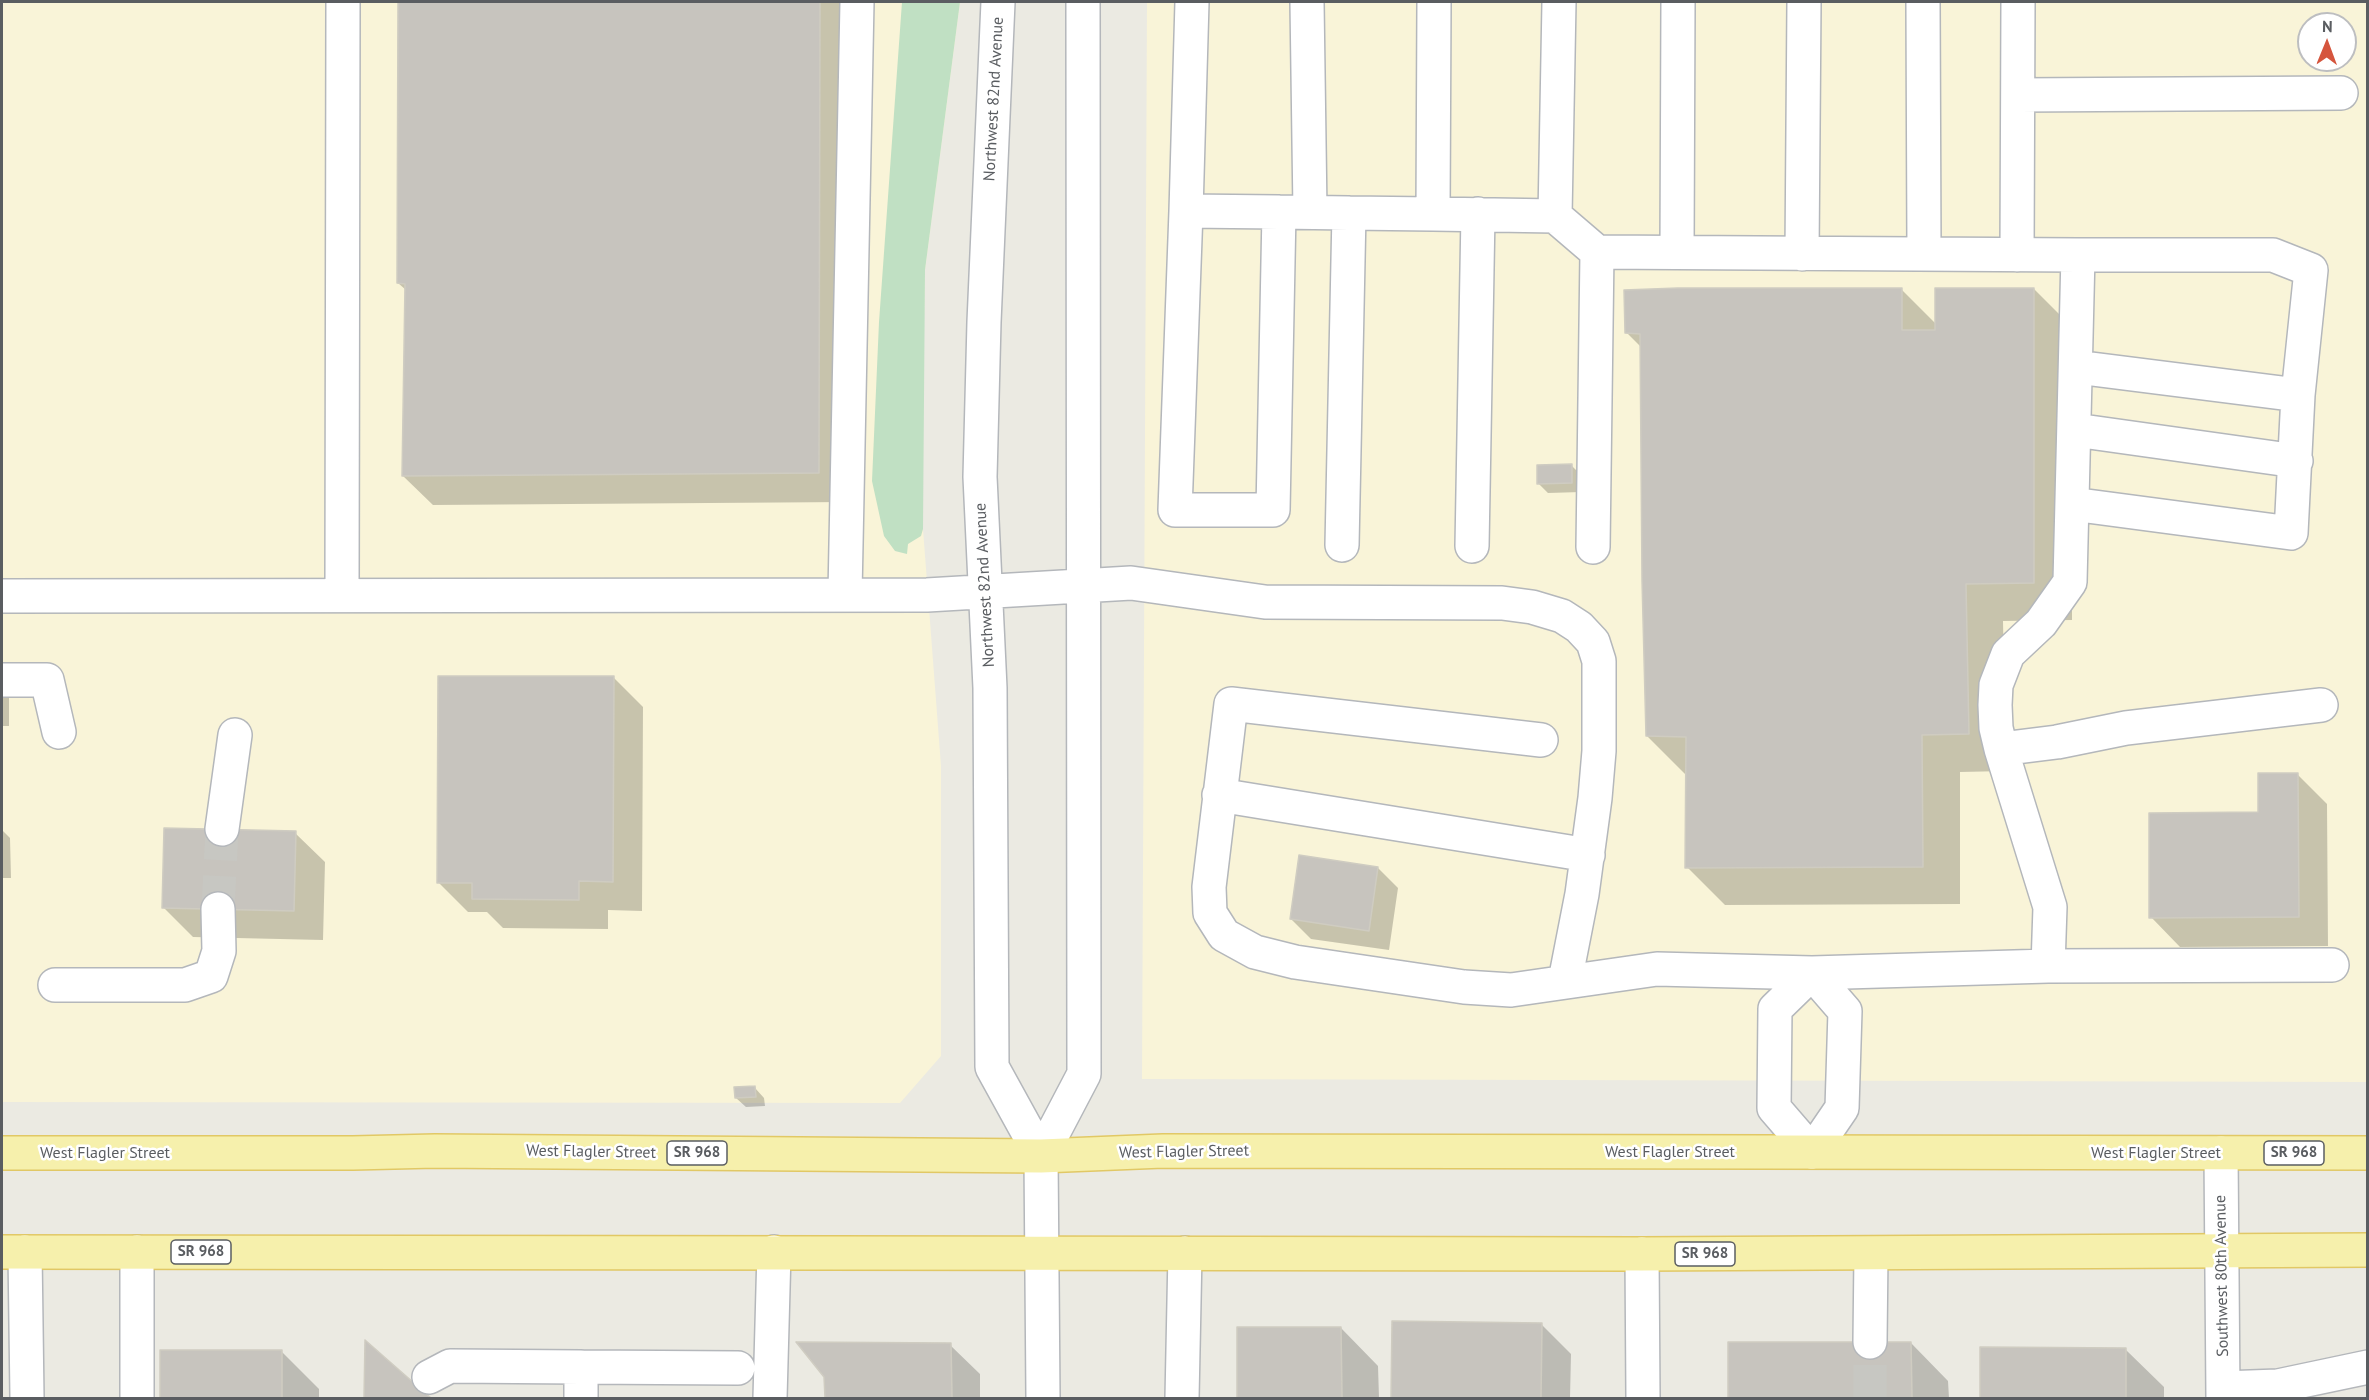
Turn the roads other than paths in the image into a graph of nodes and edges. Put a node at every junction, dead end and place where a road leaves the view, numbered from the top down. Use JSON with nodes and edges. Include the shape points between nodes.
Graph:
{"nodes":[{"id":1,"x":343,"y":2,"type":"edge"},
{"id":2,"x":856,"y":2,"type":"edge"},
{"id":3,"x":998,"y":2,"type":"edge"},
{"id":4,"x":1083,"y":2,"type":"edge"},
{"id":5,"x":1192,"y":2,"type":"edge"},
{"id":6,"x":1307,"y":2,"type":"edge"},
{"id":7,"x":1434,"y":2,"type":"edge"},
{"id":8,"x":1559,"y":2,"type":"edge"},
{"id":9,"x":1677,"y":2,"type":"edge"},
{"id":10,"x":1804,"y":2,"type":"edge"},
{"id":11,"x":1923,"y":2,"type":"edge"},
{"id":12,"x":2018,"y":2,"type":"edge"},
{"id":13,"x":2341,"y":93,"type":"dead end"},
{"id":14,"x":2019,"y":95,"type":"junction"},
{"id":15,"x":1186,"y":211,"type":"junction"},
{"id":16,"x":1294,"y":212,"type":"junction"},
{"id":17,"x":1349,"y":213,"type":"junction"},
{"id":18,"x":1433,"y":214,"type":"junction"},
{"id":19,"x":1478,"y":214,"type":"junction"},
{"id":20,"x":1555,"y":216,"type":"junction"},
{"id":21,"x":1597,"y":252,"type":"junction"},
{"id":22,"x":1677,"y":252,"type":"junction"},
{"id":23,"x":1802,"y":254,"type":"junction"},
{"id":24,"x":1924,"y":254,"type":"junction"},
{"id":25,"x":2017,"y":255,"type":"junction"},
{"id":26,"x":2078,"y":255,"type":"junction"},
{"id":27,"x":2076,"y":367,"type":"junction"},
{"id":28,"x":2298,"y":395,"type":"junction"},
{"id":29,"x":2074,"y":430,"type":"junction"},
{"id":30,"x":2296,"y":461,"type":"junction"},
{"id":31,"x":2072,"y":504,"type":"junction"},
{"id":32,"x":1342,"y":545,"type":"dead end"},
{"id":33,"x":1472,"y":546,"type":"dead end"},
{"id":34,"x":1593,"y":547,"type":"dead end"},
{"id":35,"x":1083,"y":586,"type":"junction"},
{"id":36,"x":845,"y":593,"type":"junction"},
{"id":37,"x":985,"y":593,"type":"junction"},
{"id":38,"x":342,"y":595,"type":"junction"},
{"id":39,"x":2,"y":596,"type":"edge"},
{"id":40,"x":2,"y":680,"type":"edge"},
{"id":41,"x":2321,"y":705,"type":"dead end"},
{"id":42,"x":59,"y":732,"type":"dead end"},
{"id":43,"x":235,"y":735,"type":"dead end"},
{"id":44,"x":1541,"y":740,"type":"dead end"},
{"id":45,"x":2001,"y":749,"type":"junction"},
{"id":46,"x":1219,"y":795,"type":"junction"},
{"id":47,"x":222,"y":829,"type":"tunnel mouth"},
{"id":48,"x":1588,"y":855,"type":"junction"},
{"id":49,"x":218,"y":909,"type":"tunnel mouth"},
{"id":50,"x":2048,"y":966,"type":"junction"},
{"id":51,"x":2332,"y":966,"type":"dead end"},
{"id":52,"x":1812,"y":973,"type":"junction"},
{"id":53,"x":1565,"y":981,"type":"junction"},
{"id":54,"x":55,"y":985,"type":"dead end"},
{"id":55,"x":1812,"y":1152,"type":"junction"},
{"id":56,"x":2,"y":1153,"type":"edge"},
{"id":57,"x":2367,"y":1153,"type":"edge"},
{"id":58,"x":2221,"y":1154,"type":"junction"},
{"id":59,"x":1041,"y":1156,"type":"junction"},
{"id":60,"x":2223,"y":1250,"type":"junction"},
{"id":61,"x":2367,"y":1250,"type":"edge"},
{"id":62,"x":13,"y":1252,"type":"edge"},
{"id":63,"x":137,"y":1252,"type":"junction"},
{"id":64,"x":774,"y":1252,"type":"junction"},
{"id":65,"x":1185,"y":1252,"type":"junction"},
{"id":66,"x":1042,"y":1253,"type":"junction"},
{"id":67,"x":1642,"y":1254,"type":"junction"},
{"id":68,"x":1871,"y":1254,"type":"junction"},
{"id":69,"x":1870,"y":1342,"type":"tunnel mouth"},
{"id":70,"x":2367,"y":1366,"type":"edge"},
{"id":71,"x":738,"y":1368,"type":"dead end"},
{"id":72,"x":429,"y":1377,"type":"dead end"},
{"id":73,"x":581,"y":1383,"type":"edge"},
{"id":74,"x":2223,"y":1393,"type":"edge"},
{"id":75,"x":27,"y":1398,"type":"edge"},
{"id":76,"x":137,"y":1398,"type":"edge"},
{"id":77,"x":770,"y":1398,"type":"edge"},
{"id":78,"x":1043,"y":1398,"type":"edge"},
{"id":79,"x":1182,"y":1398,"type":"edge"},
{"id":80,"x":1643,"y":1398,"type":"edge"}],
"edges":[{"from":1,"to":38,"type":"street"},
{"from":2,"to":36,"type":"street"},
{"from":3,"to":37,"type":"street","name":"Northwest 82nd Avenue","via":[[982,376],[980,477]]},
{"from":4,"to":35,"type":"street","name":"Northwest 82nd Avenue"},
{"from":5,"to":15,"type":"street"},
{"from":6,"to":16,"type":"street"},
{"from":7,"to":18,"type":"street"},
{"from":8,"to":20,"type":"street"},
{"from":9,"to":22,"type":"street"},
{"from":10,"to":23,"type":"street"},
{"from":11,"to":24,"type":"street"},
{"from":12,"to":14,"type":"street"},
{"from":13,"to":14,"type":"street"},
{"from":14,"to":25,"type":"street"},
{"from":15,"to":16,"type":"street"},
{"from":15,"to":16,"type":"street","via":[[1175,510],[1273,510]]},
{"from":16,"to":17,"type":"street"},
{"from":17,"to":18,"type":"street"},
{"from":17,"to":32,"type":"street"},
{"from":18,"to":19,"type":"street"},
{"from":19,"to":20,"type":"street"},
{"from":19,"to":33,"type":"street"},
{"from":20,"to":21,"type":"street"},
{"from":21,"to":22,"type":"street"},
{"from":21,"to":34,"type":"street"},
{"from":22,"to":23,"type":"street"},
{"from":23,"to":24,"type":"street"},
{"from":24,"to":25,"type":"street"},
{"from":25,"to":26,"type":"street"},
{"from":26,"to":27,"type":"street"},
{"from":26,"to":28,"type":"street","via":[[2274,255],[2311,270]]},
{"from":27,"to":28,"type":"street"},
{"from":27,"to":29,"type":"street"},
{"from":28,"to":30,"type":"street"},
{"from":29,"to":30,"type":"street"},
{"from":29,"to":31,"type":"street"},
{"from":30,"to":31,"type":"street","via":[[2291,533]]},
{"from":31,"to":45,"type":"street","via":[[2070,582],[2041,623],[2008,654],[1996,685],[1996,728]]},
{"from":35,"to":37,"type":"street"},
{"from":35,"to":48,"type":"street","via":[[1131,582],[1265,602],[1502,603],[1562,616],[1593,642],[1599,661],[1599,751]]},
{"from":35,"to":59,"type":"street","name":"Northwest 82nd Avenue","via":[[1084,1074]]},
{"from":36,"to":37,"type":"street"},
{"from":36,"to":38,"type":"street"},
{"from":37,"to":59,"type":"street","name":"Northwest 82nd Avenue","via":[[990,688],[992,1067]]},
{"from":38,"to":39,"type":"street"},
{"from":40,"to":42,"type":"street","via":[[47,680]]},
{"from":41,"to":45,"type":"street","via":[[2126,728]]},
{"from":43,"to":47,"type":"street"},
{"from":44,"to":46,"type":"street","via":[[1231,704]]},
{"from":45,"to":50,"type":"street","via":[[2050,907]]},
{"from":46,"to":48,"type":"street"},
{"from":46,"to":53,"type":"street","via":[[1210,913],[1224,935],[1255,952],[1295,962],[1453,985],[1511,990]]},
{"from":48,"to":53,"type":"street"},
{"from":49,"to":54,"type":"street","via":[[219,951],[211,976],[185,985]]},
{"from":50,"to":51,"type":"street"},
{"from":50,"to":52,"type":"street"},
{"from":52,"to":53,"type":"street","via":[[1657,969]]},
{"from":52,"to":55,"type":"street","via":[[1845,1011],[1842,1108]]},
{"from":52,"to":55,"type":"street","via":[[1775,1009],[1774,1108]]},
{"from":55,"to":58,"type":"main road","name":"West Flagler Street","number":"SR 968"},
{"from":55,"to":59,"type":"main road","name":"West Flagler Street","number":"SR 968","via":[[1163,1151]]},
{"from":56,"to":59,"type":"main road","name":"West Flagler Street","number":"SR 968","via":[[435,1151]]},
{"from":57,"to":58,"type":"main road","name":"West Flagler Street","number":"SR 968"},
{"from":58,"to":60,"type":"street","name":"Southwest 80th Avenue"},
{"from":59,"to":66,"type":"street","name":"Northwest 82nd Avenue"},
{"from":60,"to":61,"type":"main road","number":"SR 968"},
{"from":60,"to":68,"type":"main road","number":"SR 968"},
{"from":60,"to":74,"type":"street","name":"Southwest 80th Avenue"},
{"from":62,"to":63,"type":"main road","number":"SR 968"},
{"from":62,"to":75,"type":"street"},
{"from":63,"to":64,"type":"main road","number":"SR 968"},
{"from":63,"to":76,"type":"street"},
{"from":64,"to":66,"type":"main road","number":"SR 968"},
{"from":64,"to":77,"type":"street"},
{"from":65,"to":66,"type":"main road","number":"SR 968"},
{"from":65,"to":67,"type":"main road","number":"SR 968"},
{"from":65,"to":79,"type":"street"},
{"from":66,"to":78,"type":"street","name":"Northwest 82nd Avenue"},
{"from":67,"to":68,"type":"main road","number":"SR 968"},
{"from":67,"to":80,"type":"street"},
{"from":68,"to":69,"type":"street"},
{"from":70,"to":74,"type":"street","via":[[2278,1386]]},
{"from":71,"to":73,"type":"street"},
{"from":72,"to":73,"type":"street","via":[[450,1366]]}]}
